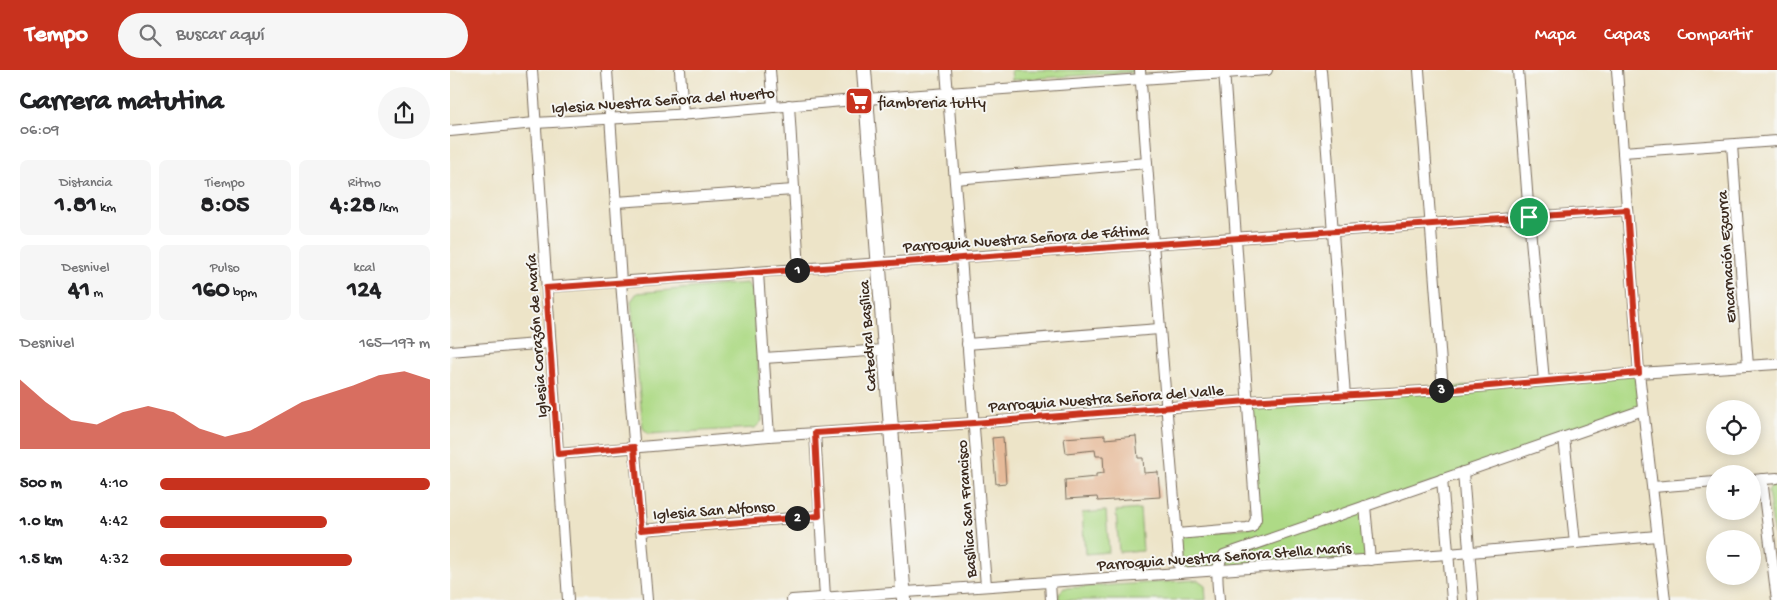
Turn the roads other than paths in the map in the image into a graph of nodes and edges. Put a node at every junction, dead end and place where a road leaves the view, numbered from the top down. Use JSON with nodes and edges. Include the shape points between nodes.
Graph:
{"nodes":[{"id":1,"x":532,"y":70,"type":"edge"},
{"id":2,"x":607,"y":70,"type":"edge"},
{"id":3,"x":680,"y":70,"type":"edge"},
{"id":4,"x":770,"y":70,"type":"edge"},
{"id":5,"x":864,"y":70,"type":"edge"},
{"id":6,"x":946,"y":70,"type":"edge"},
{"id":7,"x":1267,"y":70,"type":"edge"},
{"id":8,"x":1321,"y":70,"type":"edge"},
{"id":9,"x":1419,"y":70,"type":"edge"},
{"id":10,"x":1518,"y":70,"type":"edge"},
{"id":11,"x":1617,"y":70,"type":"edge"},
{"id":12,"x":1224,"y":71,"type":"edge"},
{"id":13,"x":1141,"y":74,"type":"edge"},
{"id":14,"x":947,"y":92,"type":"junction"},
{"id":15,"x":866,"y":99,"type":"junction"},
{"id":16,"x":790,"y":105,"type":"junction"},
{"id":17,"x":773,"y":108,"type":"junction"},
{"id":18,"x":683,"y":115,"type":"junction"},
{"id":19,"x":610,"y":119,"type":"junction"},
{"id":20,"x":535,"y":123,"type":"junction"},
{"id":21,"x":450,"y":131,"type":"edge"},
{"id":22,"x":1777,"y":141,"type":"edge"},
{"id":23,"x":1732,"y":145,"type":"junction"},
{"id":24,"x":1623,"y":152,"type":"junction"},
{"id":25,"x":1147,"y":163,"type":"junction"},
{"id":26,"x":955,"y":179,"type":"junction"},
{"id":27,"x":794,"y":190,"type":"junction"},
{"id":28,"x":616,"y":202,"type":"junction"},
{"id":29,"x":1627,"y":210,"type":"junction"},
{"id":30,"x":1529,"y":217,"type":"junction"},
{"id":31,"x":1430,"y":224,"type":"junction"},
{"id":32,"x":1334,"y":232,"type":"junction"},
{"id":33,"x":1236,"y":238,"type":"junction"},
{"id":34,"x":1152,"y":243,"type":"junction"},
{"id":35,"x":961,"y":257,"type":"junction"},
{"id":36,"x":878,"y":263,"type":"junction"},
{"id":37,"x":799,"y":270,"type":"junction"},
{"id":38,"x":758,"y":273,"type":"junction"},
{"id":39,"x":620,"y":282,"type":"junction"},
{"id":40,"x":546,"y":288,"type":"junction"},
{"id":41,"x":1159,"y":329,"type":"junction"},
{"id":42,"x":550,"y":343,"type":"junction"},
{"id":43,"x":968,"y":344,"type":"junction"},
{"id":44,"x":884,"y":350,"type":"junction"},
{"id":45,"x":450,"y":351,"type":"edge"},
{"id":46,"x":764,"y":358,"type":"junction"},
{"id":47,"x":1777,"y":364,"type":"edge"},
{"id":48,"x":1748,"y":366,"type":"junction"},
{"id":49,"x":1639,"y":373,"type":"junction"},
{"id":50,"x":1544,"y":381,"type":"junction"},
{"id":51,"x":1443,"y":390,"type":"junction"},
{"id":52,"x":1345,"y":396,"type":"junction"},
{"id":53,"x":1248,"y":401,"type":"junction"},
{"id":54,"x":1166,"y":408,"type":"junction"},
{"id":55,"x":1643,"y":410,"type":"junction"},
{"id":56,"x":974,"y":423,"type":"junction"},
{"id":57,"x":890,"y":427,"type":"junction"},
{"id":58,"x":815,"y":433,"type":"junction"},
{"id":59,"x":768,"y":436,"type":"junction"},
{"id":60,"x":1564,"y":437,"type":"junction"},
{"id":61,"x":634,"y":447,"type":"junction"},
{"id":62,"x":558,"y":454,"type":"junction"},
{"id":63,"x":1463,"y":472,"type":"junction"},
{"id":64,"x":1777,"y":478,"type":"edge"},
{"id":65,"x":1442,"y":479,"type":"junction"},
{"id":66,"x":1761,"y":479,"type":"edge"},
{"id":67,"x":1706,"y":483,"type":"edge"},
{"id":68,"x":1653,"y":487,"type":"junction"},
{"id":69,"x":1761,"y":503,"type":"edge"},
{"id":70,"x":1365,"y":506,"type":"junction"},
{"id":71,"x":819,"y":516,"type":"junction"},
{"id":72,"x":641,"y":530,"type":"junction"},
{"id":73,"x":1177,"y":534,"type":"junction"},
{"id":74,"x":1657,"y":536,"type":"junction"},
{"id":75,"x":1575,"y":542,"type":"junction"},
{"id":76,"x":1469,"y":552,"type":"junction"},
{"id":77,"x":1448,"y":554,"type":"junction"},
{"id":78,"x":1370,"y":560,"type":"junction"},
{"id":79,"x":1217,"y":571,"type":"junction"},
{"id":80,"x":1180,"y":573,"type":"junction"},
{"id":81,"x":1050,"y":582,"type":"junction"},
{"id":82,"x":986,"y":586,"type":"junction"},
{"id":83,"x":903,"y":596,"type":"edge"},
{"id":84,"x":826,"y":597,"type":"junction"},
{"id":85,"x":568,"y":600,"type":"edge"},
{"id":86,"x":647,"y":600,"type":"edge"},
{"id":87,"x":792,"y":600,"type":"edge"},
{"id":88,"x":1051,"y":600,"type":"edge"},
{"id":89,"x":1219,"y":600,"type":"edge"},
{"id":90,"x":1452,"y":600,"type":"edge"},
{"id":91,"x":1474,"y":600,"type":"edge"},
{"id":92,"x":1666,"y":600,"type":"edge"},
{"id":93,"x":1777,"y":600,"type":"edge"}],
"edges":[{"from":1,"to":20,"type":"street","name":"Iglesia Corazón de María"},
{"from":2,"to":19,"type":"street"},
{"from":3,"to":18,"type":"street"},
{"from":4,"to":17,"type":"street"},
{"from":5,"to":15,"type":"main road","name":"Catedral Basílica"},
{"from":6,"to":14,"type":"street","name":"Basílica San Francisco"},
{"from":7,"to":12,"type":"street","name":"Iglesia Nuestra Señora del Huerto"},
{"from":8,"to":32,"type":"street"},
{"from":9,"to":31,"type":"street"},
{"from":10,"to":30,"type":"street"},
{"from":11,"to":24,"type":"street"},
{"from":12,"to":13,"type":"street","name":"Iglesia Nuestra Señora del Huerto"},
{"from":12,"to":33,"type":"street"},
{"from":13,"to":14,"type":"street","name":"Iglesia Nuestra Señora del Huerto"},
{"from":13,"to":25,"type":"street"},
{"from":14,"to":15,"type":"street","name":"Iglesia Nuestra Señora del Huerto"},
{"from":14,"to":26,"type":"street","name":"Basílica San Francisco"},
{"from":15,"to":16,"type":"street","name":"Iglesia Nuestra Señora del Huerto"},
{"from":15,"to":36,"type":"main road","name":"Catedral Basílica"},
{"from":16,"to":17,"type":"street","name":"Iglesia Nuestra Señora del Huerto"},
{"from":16,"to":27,"type":"street"},
{"from":17,"to":18,"type":"street","name":"Iglesia Nuestra Señora del Huerto"},
{"from":18,"to":19,"type":"street","name":"Iglesia Nuestra Señora del Huerto"},
{"from":19,"to":20,"type":"street","name":"Iglesia Nuestra Señora del Huerto"},
{"from":19,"to":28,"type":"street"},
{"from":20,"to":21,"type":"street","name":"Iglesia Nuestra Señora del Huerto"},
{"from":20,"to":40,"type":"street","name":"Iglesia Corazón de María"},
{"from":22,"to":23,"type":"street"},
{"from":23,"to":24,"type":"street"},
{"from":23,"to":48,"type":"street","name":"Encarnación Ezcurra"},
{"from":24,"to":29,"type":"street"},
{"from":25,"to":26,"type":"street"},
{"from":25,"to":34,"type":"street"},
{"from":26,"to":35,"type":"street","name":"Basílica San Francisco"},
{"from":27,"to":28,"type":"street"},
{"from":27,"to":37,"type":"street"},
{"from":28,"to":39,"type":"street"},
{"from":29,"to":30,"type":"street","name":"Parroquia Nuestra Señora de Fátima"},
{"from":29,"to":49,"type":"street"},
{"from":30,"to":31,"type":"street","name":"Parroquia Nuestra Señora de Fátima"},
{"from":30,"to":50,"type":"street"},
{"from":31,"to":32,"type":"street","name":"Parroquia Nuestra Señora de Fátima"},
{"from":31,"to":51,"type":"street"},
{"from":32,"to":33,"type":"street","name":"Parroquia Nuestra Señora de Fátima"},
{"from":32,"to":52,"type":"street"},
{"from":33,"to":34,"type":"street","name":"Parroquia Nuestra Señora de Fátima"},
{"from":33,"to":53,"type":"street"},
{"from":34,"to":35,"type":"street","name":"Parroquia Nuestra Señora de Fátima"},
{"from":34,"to":41,"type":"street"},
{"from":35,"to":36,"type":"street","name":"Parroquia Nuestra Señora de Fátima"},
{"from":35,"to":43,"type":"street","name":"Basílica San Francisco"},
{"from":36,"to":37,"type":"street","name":"Parroquia Nuestra Señora de Fátima"},
{"from":36,"to":44,"type":"main road","name":"Catedral Basílica"},
{"from":37,"to":38,"type":"street","name":"Parroquia Nuestra Señora de Fátima"},
{"from":38,"to":39,"type":"street","name":"Parroquia Nuestra Señora de Fátima"},
{"from":38,"to":46,"type":"street"},
{"from":39,"to":40,"type":"street","name":"Parroquia Nuestra Señora de Fátima"},
{"from":39,"to":61,"type":"street"},
{"from":40,"to":42,"type":"street","name":"Iglesia Corazón de María"},
{"from":41,"to":43,"type":"street"},
{"from":41,"to":54,"type":"street"},
{"from":42,"to":45,"type":"street"},
{"from":42,"to":62,"type":"street","name":"Iglesia Corazón de María"},
{"from":43,"to":56,"type":"street","name":"Basílica San Francisco"},
{"from":44,"to":46,"type":"street"},
{"from":44,"to":57,"type":"main road","name":"Catedral Basílica"},
{"from":46,"to":59,"type":"street"},
{"from":47,"to":48,"type":"street","name":"Parroquia Nuestra Señora del Valle"},
{"from":48,"to":49,"type":"street","name":"Parroquia Nuestra Señora del Valle"},
{"from":49,"to":50,"type":"street","name":"Parroquia Nuestra Señora del Valle"},
{"from":49,"to":55,"type":"street"},
{"from":50,"to":51,"type":"street","name":"Parroquia Nuestra Señora del Valle"},
{"from":51,"to":52,"type":"street","name":"Parroquia Nuestra Señora del Valle"},
{"from":52,"to":53,"type":"street","name":"Parroquia Nuestra Señora del Valle"},
{"from":53,"to":54,"type":"street","name":"Parroquia Nuestra Señora del Valle"},
{"from":53,"to":73,"type":"street","via":[[1255,523],[1247,528]]},
{"from":54,"to":56,"type":"street","name":"Parroquia Nuestra Señora del Valle"},
{"from":54,"to":73,"type":"street"},
{"from":55,"to":60,"type":"street"},
{"from":55,"to":68,"type":"street"},
{"from":56,"to":57,"type":"street","name":"Parroquia Nuestra Señora del Valle"},
{"from":56,"to":82,"type":"street","name":"Basílica San Francisco"},
{"from":57,"to":58,"type":"street","name":"Parroquia Nuestra Señora del Valle"},
{"from":57,"to":83,"type":"main road","name":"Catedral Basílica"},
{"from":58,"to":59,"type":"street","name":"Parroquia Nuestra Señora del Valle"},
{"from":58,"to":71,"type":"street"},
{"from":59,"to":61,"type":"street","name":"Parroquia Nuestra Señora del Valle"},
{"from":60,"to":63,"type":"street"},
{"from":60,"to":75,"type":"street"},
{"from":61,"to":62,"type":"street","name":"Parroquia Nuestra Señora del Valle"},
{"from":61,"to":72,"type":"street"},
{"from":62,"to":85,"type":"street","name":"Iglesia Corazón de María"},
{"from":63,"to":65,"type":"street"},
{"from":63,"to":76,"type":"street"},
{"from":64,"to":66,"type":"street"},
{"from":65,"to":70,"type":"street"},
{"from":65,"to":77,"type":"street"},
{"from":67,"to":68,"type":"street"},
{"from":68,"to":74,"type":"street"},
{"from":69,"to":93,"type":"street"},
{"from":70,"to":78,"type":"street"},
{"from":70,"to":79,"type":"street","via":[[1224,555]]},
{"from":71,"to":72,"type":"street","name":"Iglesia San Alfonso"},
{"from":71,"to":84,"type":"street"},
{"from":72,"to":86,"type":"street"},
{"from":73,"to":80,"type":"street"},
{"from":74,"to":75,"type":"street","name":"Parroquia Nuestra Señora Stella Maris"},
{"from":74,"to":92,"type":"street"},
{"from":75,"to":76,"type":"street","name":"Parroquia Nuestra Señora Stella Maris"},
{"from":76,"to":77,"type":"street","name":"Parroquia Nuestra Señora Stella Maris"},
{"from":76,"to":91,"type":"street"},
{"from":77,"to":78,"type":"street","name":"Parroquia Nuestra Señora Stella Maris"},
{"from":77,"to":90,"type":"street"},
{"from":78,"to":79,"type":"street","name":"Parroquia Nuestra Señora Stella Maris"},
{"from":79,"to":80,"type":"street","name":"Parroquia Nuestra Señora Stella Maris"},
{"from":79,"to":89,"type":"street"},
{"from":80,"to":81,"type":"street","name":"Parroquia Nuestra Señora Stella Maris"},
{"from":81,"to":82,"type":"street","name":"Parroquia Nuestra Señora Stella Maris"},
{"from":81,"to":88,"type":"street"},
{"from":82,"to":83,"type":"street","name":"Parroquia Nuestra Señora Stella Maris"},
{"from":83,"to":84,"type":"street","name":"Parroquia Nuestra Señora Stella Maris"},
{"from":84,"to":87,"type":"street","name":"Parroquia Nuestra Señora Stella Maris"}]}
